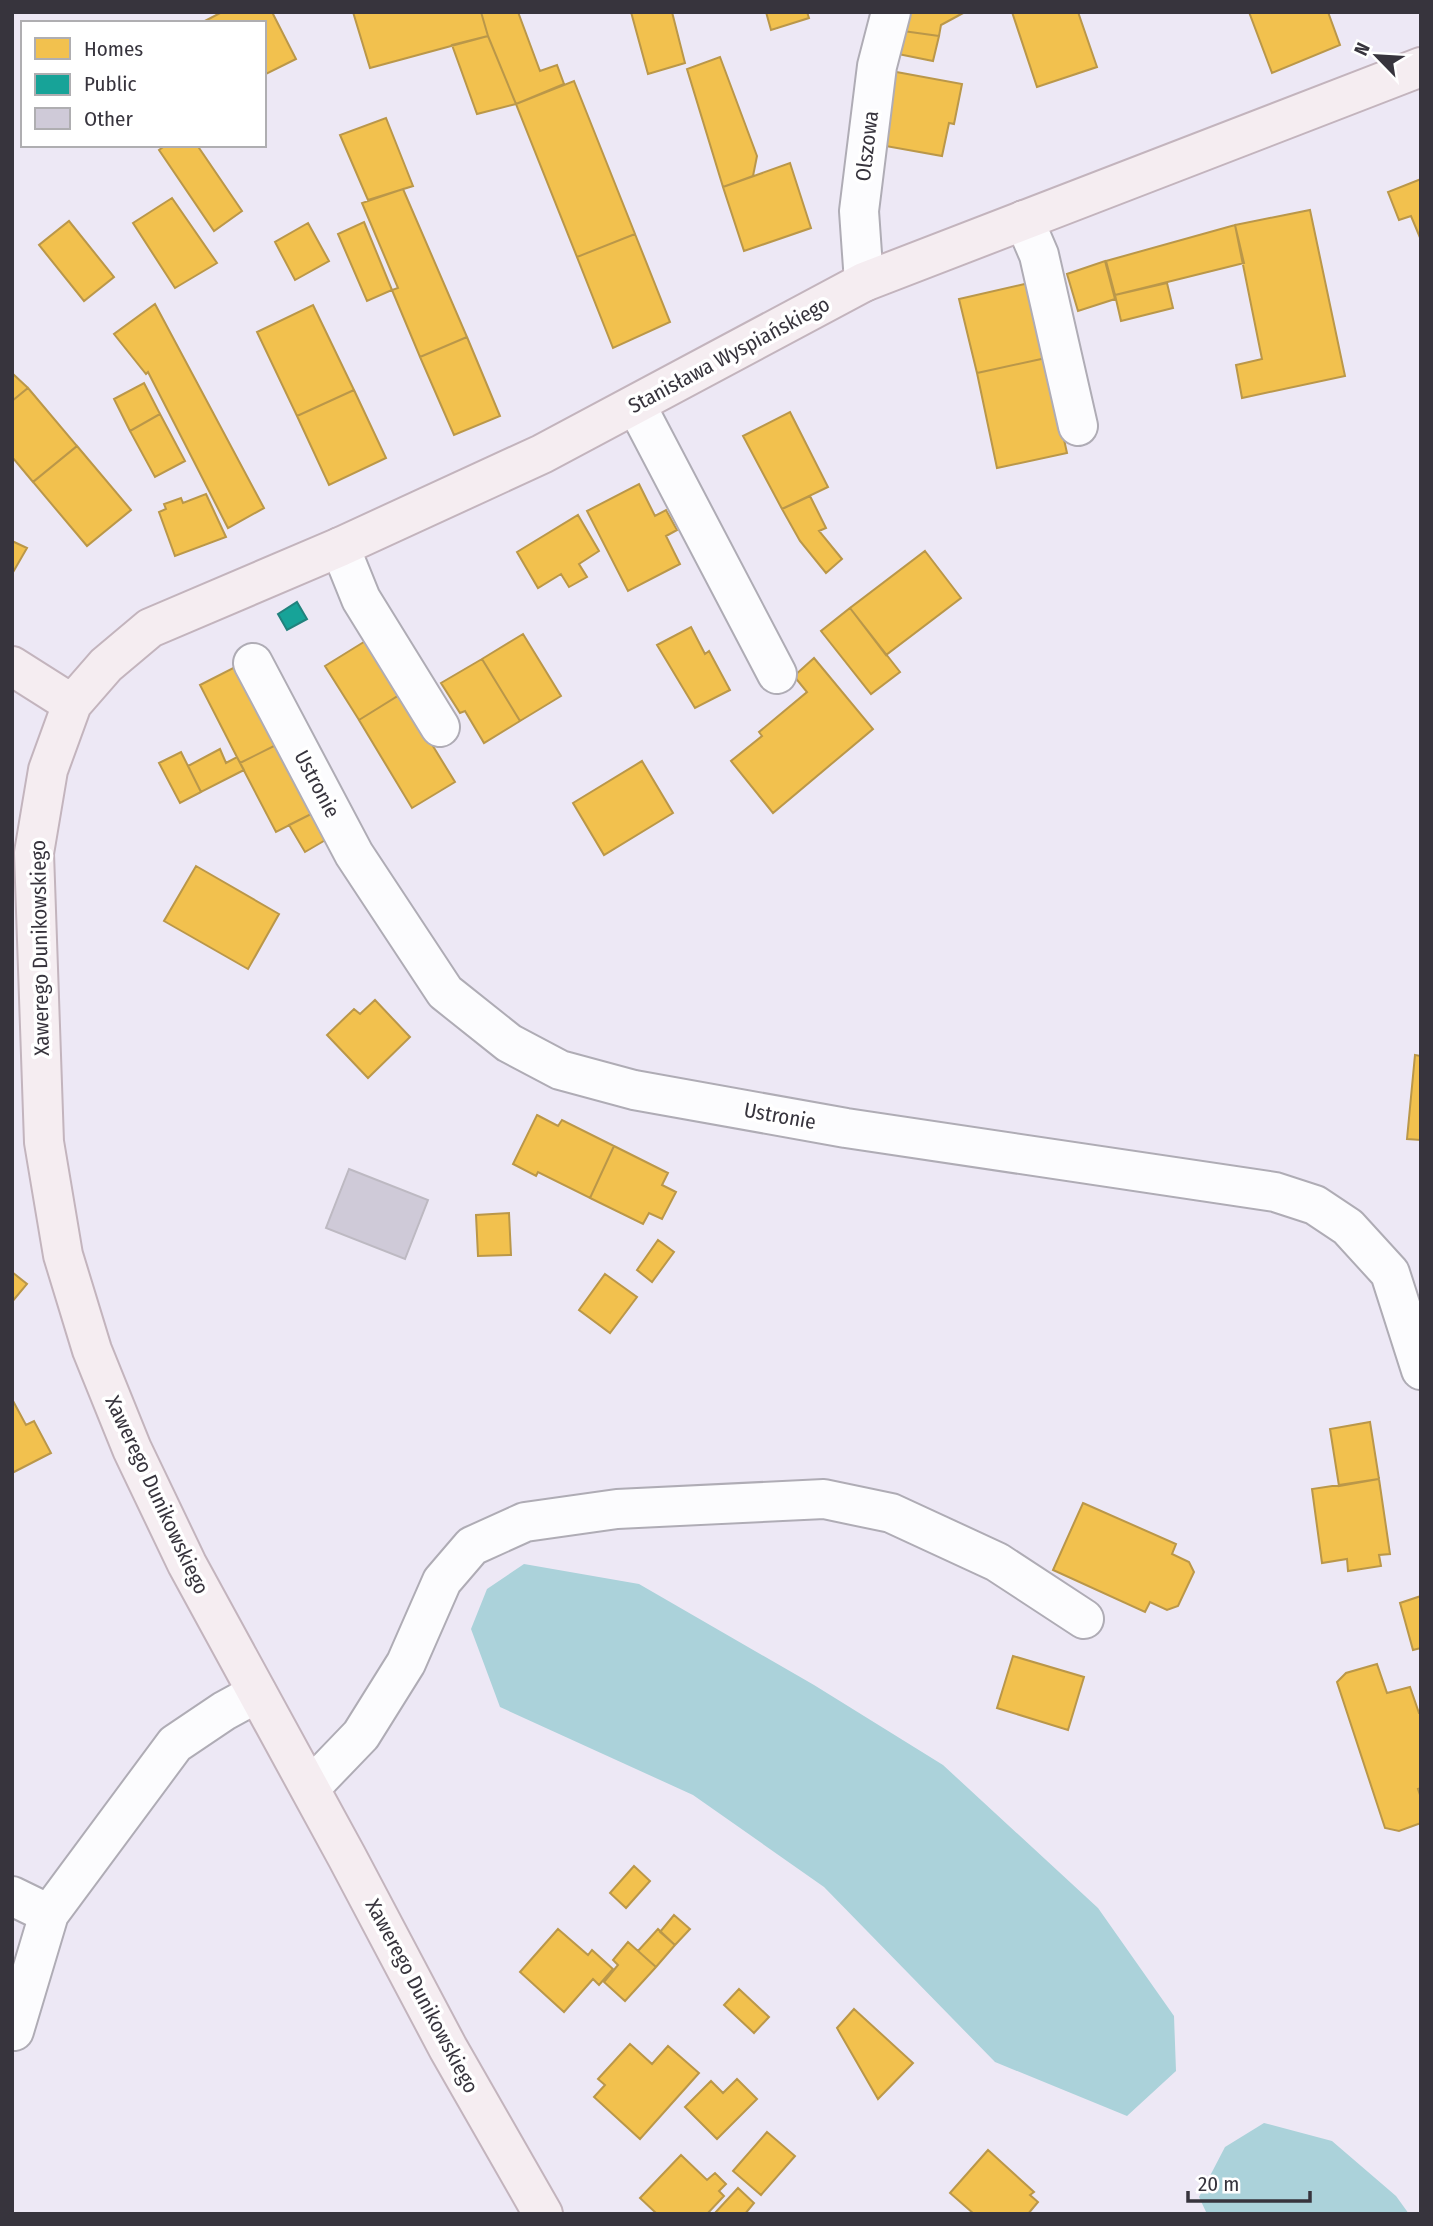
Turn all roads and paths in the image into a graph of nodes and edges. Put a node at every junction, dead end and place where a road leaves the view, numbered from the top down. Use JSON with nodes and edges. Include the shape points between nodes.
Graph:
{"nodes":[{"id":1,"x":891,"y":12,"type":"edge"},
{"id":2,"x":1421,"y":66,"type":"edge"},
{"id":3,"x":1024,"y":220,"type":"junction"},
{"id":4,"x":864,"y":282,"type":"junction"},
{"id":5,"x":636,"y":405,"type":"junction"},
{"id":6,"x":1079,"y":426,"type":"dead end"},
{"id":7,"x":340,"y":547,"type":"junction"},
{"id":8,"x":253,"y":663,"type":"dead end"},
{"id":9,"x":12,"y":666,"type":"edge"},
{"id":10,"x":777,"y":674,"type":"dead end"},
{"id":11,"x":72,"y":704,"type":"junction"},
{"id":12,"x":440,"y":727,"type":"dead end"},
{"id":13,"x":1405,"y":1271,"type":"edge"},
{"id":14,"x":1421,"y":1370,"type":"edge"},
{"id":15,"x":1084,"y":1619,"type":"dead end"},
{"id":16,"x":257,"y":1693,"type":"junction"},
{"id":17,"x":310,"y":1788,"type":"junction"},
{"id":18,"x":12,"y":1896,"type":"edge"},
{"id":19,"x":49,"y":1914,"type":"junction"},
{"id":20,"x":14,"y":2031,"type":"dead end"},
{"id":21,"x":543,"y":2214,"type":"edge"}],
"edges":[{"from":1,"to":4,"type":"street","name":"Olszowa","via":[[877,65],[859,211]]},
{"from":2,"to":3,"type":"main road","name":"Stanisława Wyspiańskiego"},
{"from":3,"to":4,"type":"main road","name":"Stanisława Wyspiańskiego"},
{"from":3,"to":6,"type":"street","via":[[1039,255]]},
{"from":4,"to":5,"type":"main road","name":"Stanisława Wyspiańskiego"},
{"from":5,"to":7,"type":"main road","name":"Stanisława Wyspiańskiego"},
{"from":5,"to":10,"type":"street"},
{"from":7,"to":11,"type":"main road","name":"Stanisława Wyspiańskiego","via":[[150,628],[106,665]]},
{"from":7,"to":12,"type":"street","via":[[361,599]]},
{"from":8,"to":13,"type":"street","name":"Ustronie","via":[[354,854],[444,992],[509,1043],[560,1070],[634,1090],[845,1128],[1275,1192],[1315,1205]]},
{"from":9,"to":11,"type":"main road"},
{"from":11,"to":16,"type":"main road","name":"Xawerego Dunikowskiego","via":[[48,771],[34,853],[44,1142],[52,1194],[64,1255],[92,1350],[132,1449]]},
{"from":13,"to":14,"type":"street","name":"Ustronie"},
{"from":15,"to":17,"type":"street","via":[[997,1562],[891,1513],[824,1499],[617,1510],[525,1521],[472,1546],[442,1581],[406,1663],[361,1735]]},
{"from":16,"to":17,"type":"main road","name":"Xawerego Dunikowskiego"},
{"from":16,"to":19,"type":"street","via":[[175,1744]]},
{"from":17,"to":21,"type":"main road","name":"Xawerego Dunikowskiego","via":[[448,2048]]},
{"from":18,"to":19,"type":"street"},
{"from":19,"to":20,"type":"street"}]}
